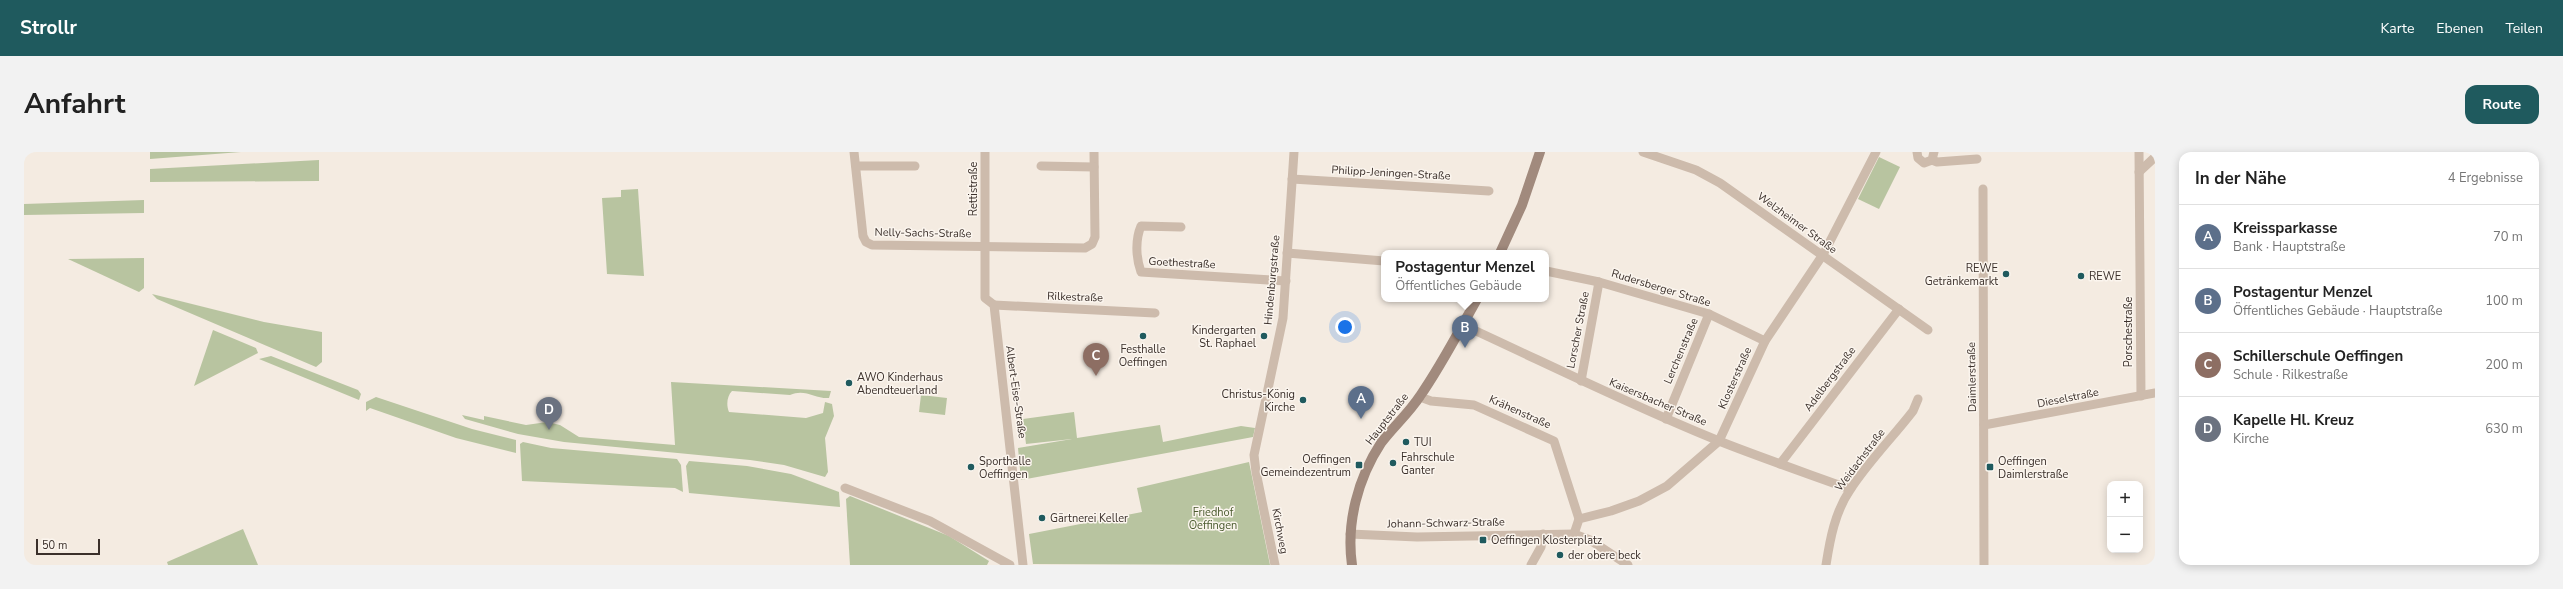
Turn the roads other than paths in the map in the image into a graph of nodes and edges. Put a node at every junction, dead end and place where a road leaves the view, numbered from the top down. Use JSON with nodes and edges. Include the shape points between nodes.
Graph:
{"nodes":[{"id":1,"x":854,"y":152,"type":"edge"},
{"id":2,"x":985,"y":152,"type":"edge"},
{"id":3,"x":1094,"y":152,"type":"edge"},
{"id":4,"x":1294,"y":152,"type":"edge"},
{"id":5,"x":1540,"y":152,"type":"edge"},
{"id":6,"x":1643,"y":152,"type":"edge"},
{"id":7,"x":1876,"y":152,"type":"edge"},
{"id":8,"x":1917,"y":152,"type":"edge"},
{"id":9,"x":2139,"y":152,"type":"edge"},
{"id":10,"x":1933,"y":156,"type":"edge"},
{"id":11,"x":2155,"y":157,"type":"edge"},
{"id":12,"x":1977,"y":159,"type":"dead end"},
{"id":13,"x":856,"y":166,"type":"junction"},
{"id":14,"x":915,"y":166,"type":"dead end"},
{"id":15,"x":1041,"y":166,"type":"dead end"},
{"id":16,"x":1094,"y":167,"type":"junction"},
{"id":17,"x":2139,"y":172,"type":"junction"},
{"id":18,"x":1292,"y":179,"type":"junction"},
{"id":19,"x":1983,"y":189,"type":"dead end"},
{"id":20,"x":1489,"y":191,"type":"dead end"},
{"id":21,"x":1181,"y":227,"type":"dead end"},
{"id":22,"x":985,"y":246,"type":"junction"},
{"id":23,"x":1501,"y":250,"type":"edge"},
{"id":24,"x":1287,"y":253,"type":"junction"},
{"id":25,"x":1823,"y":254,"type":"junction"},
{"id":26,"x":1381,"y":261,"type":"edge"},
{"id":27,"x":1549,"y":272,"type":"edge"},
{"id":28,"x":1286,"y":281,"type":"junction"},
{"id":29,"x":1599,"y":282,"type":"junction"},
{"id":30,"x":1475,"y":302,"type":"edge"},
{"id":31,"x":994,"y":305,"type":"junction"},
{"id":32,"x":1898,"y":309,"type":"junction"},
{"id":33,"x":1155,"y":312,"type":"dead end"},
{"id":34,"x":1709,"y":314,"type":"junction"},
{"id":35,"x":1463,"y":325,"type":"junction"},
{"id":36,"x":1928,"y":330,"type":"dead end"},
{"id":37,"x":1765,"y":341,"type":"junction"},
{"id":38,"x":1580,"y":381,"type":"junction"},
{"id":39,"x":2155,"y":394,"type":"edge"},
{"id":40,"x":2141,"y":396,"type":"junction"},
{"id":41,"x":1420,"y":397,"type":"junction"},
{"id":42,"x":1918,"y":399,"type":"dead end"},
{"id":43,"x":1666,"y":418,"type":"junction"},
{"id":44,"x":1984,"y":425,"type":"junction"},
{"id":45,"x":1719,"y":441,"type":"junction"},
{"id":46,"x":1780,"y":464,"type":"junction"},
{"id":47,"x":846,"y":488,"type":"dead end"},
{"id":48,"x":1850,"y":489,"type":"junction"},
{"id":49,"x":1262,"y":502,"type":"joint"},
{"id":50,"x":1579,"y":519,"type":"junction"},
{"id":51,"x":1350,"y":534,"type":"junction"},
{"id":52,"x":1543,"y":534,"type":"junction"},
{"id":53,"x":1574,"y":534,"type":"junction"},
{"id":54,"x":1010,"y":565,"type":"edge"},
{"id":55,"x":1023,"y":565,"type":"edge"},
{"id":56,"x":1275,"y":565,"type":"edge"},
{"id":57,"x":1352,"y":565,"type":"edge"},
{"id":58,"x":1531,"y":565,"type":"edge"},
{"id":59,"x":1628,"y":565,"type":"edge"},
{"id":60,"x":1826,"y":565,"type":"edge"},
{"id":61,"x":1984,"y":565,"type":"edge"}],
"edges":[{"from":1,"to":13,"type":"street","name":"Nelly-Sachs-Straße"},
{"from":2,"to":22,"type":"street","name":"Rettistraße"},
{"from":3,"to":16,"type":"street"},
{"from":4,"to":18,"type":"street","name":"Hindenburgstraße"},
{"from":5,"to":23,"type":"street","via":[[1520,211]]},
{"from":6,"to":25,"type":"street","name":"Welzheimer Straße","via":[[1696,170],[1720,183]]},
{"from":7,"to":25,"type":"street","name":"Klosterstraße"},
{"from":8,"to":10,"type":"street","via":[[1920,161],[1924,163]]},
{"from":9,"to":17,"type":"street","name":"Porschestraße"},
{"from":10,"to":12,"type":"street","via":[[1937,162]]},
{"from":11,"to":17,"type":"street"},
{"from":13,"to":14,"type":"street"},
{"from":13,"to":22,"type":"street","name":"Nelly-Sachs-Straße","via":[[863,236],[872,245]]},
{"from":15,"to":16,"type":"street"},
{"from":16,"to":22,"type":"street","name":"Nelly-Sachs-Straße","via":[[1095,237],[1092,244],[1085,248]]},
{"from":17,"to":40,"type":"street","name":"Porschestraße"},
{"from":18,"to":20,"type":"street","name":"Philipp-Jeningen-Straße"},
{"from":18,"to":24,"type":"street","name":"Hindenburgstraße"},
{"from":19,"to":44,"type":"street","name":"Daimlerstraße"},
{"from":21,"to":28,"type":"street","name":"Goethestraße","via":[[1140,226],[1137,235],[1137,263],[1141,272]]},
{"from":22,"to":31,"type":"street","name":"Rettistraße","via":[[986,298]]},
{"from":24,"to":26,"type":"street"},
{"from":24,"to":28,"type":"street","name":"Hindenburgstraße"},
{"from":25,"to":32,"type":"street","name":"Welzheimer Straße"},
{"from":25,"to":37,"type":"street","name":"Klosterstraße"},
{"from":27,"to":29,"type":"street","name":"Rudersberger Straße"},
{"from":28,"to":49,"type":"street","name":"Hindenburgstraße","via":[[1283,318],[1254,455]]},
{"from":29,"to":34,"type":"street","name":"Rudersberger Straße"},
{"from":29,"to":38,"type":"street","name":"Lorscher Straße"},
{"from":30,"to":35,"type":"street","name":"Hauptstraße"},
{"from":31,"to":33,"type":"street","name":"Rilkestraße"},
{"from":31,"to":55,"type":"street","name":"Albert-Eise-Straße"},
{"from":32,"to":36,"type":"street","name":"Welzheimer Straße"},
{"from":32,"to":46,"type":"street","name":"Adelbergstraße"},
{"from":34,"to":37,"type":"street","name":"Rudersberger Straße"},
{"from":34,"to":43,"type":"street","name":"Lerchenstraße"},
{"from":35,"to":38,"type":"street","name":"Kaisersbacher Straße"},
{"from":35,"to":41,"type":"street","name":"Hauptstraße"},
{"from":37,"to":45,"type":"street","name":"Klosterstraße"},
{"from":38,"to":43,"type":"street","name":"Kaisersbacher Straße"},
{"from":39,"to":40,"type":"street","name":"Dieselstraße"},
{"from":40,"to":44,"type":"street","name":"Dieselstraße"},
{"from":41,"to":50,"type":"street","name":"Krähenstraße","via":[[1431,401],[1474,405],[1554,441]]},
{"from":41,"to":51,"type":"street","name":"Hauptstraße","via":[[1381,443],[1367,468],[1353,514]]},
{"from":42,"to":48,"type":"street","name":"Weidachstraße","via":[[1913,411]]},
{"from":43,"to":45,"type":"street","name":"Kaisersbacher Straße"},
{"from":44,"to":61,"type":"street","name":"Daimlerstraße"},
{"from":45,"to":46,"type":"street","name":"Kaisersbacher Straße"},
{"from":45,"to":50,"type":"street","name":"Klosterstraße","via":[[1667,486],[1639,501]]},
{"from":46,"to":48,"type":"street","name":"Kaisersbacher Straße"},
{"from":47,"to":54,"type":"street","via":[[930,521]]},
{"from":48,"to":60,"type":"street","name":"Weidachstraße","via":[[1838,514]]},
{"from":49,"to":56,"type":"street","name":"Kirchweg"},
{"from":50,"to":53,"type":"street"},
{"from":51,"to":52,"type":"street","name":"Johann-Schwarz-Straße","via":[[1417,537]]},
{"from":51,"to":57,"type":"street","name":"Hauptstraße"},
{"from":52,"to":53,"type":"street","name":"Johann-Schwarz-Straße"},
{"from":52,"to":58,"type":"street","via":[[1541,547]]},
{"from":53,"to":59,"type":"street","via":[[1590,540]]}]}
